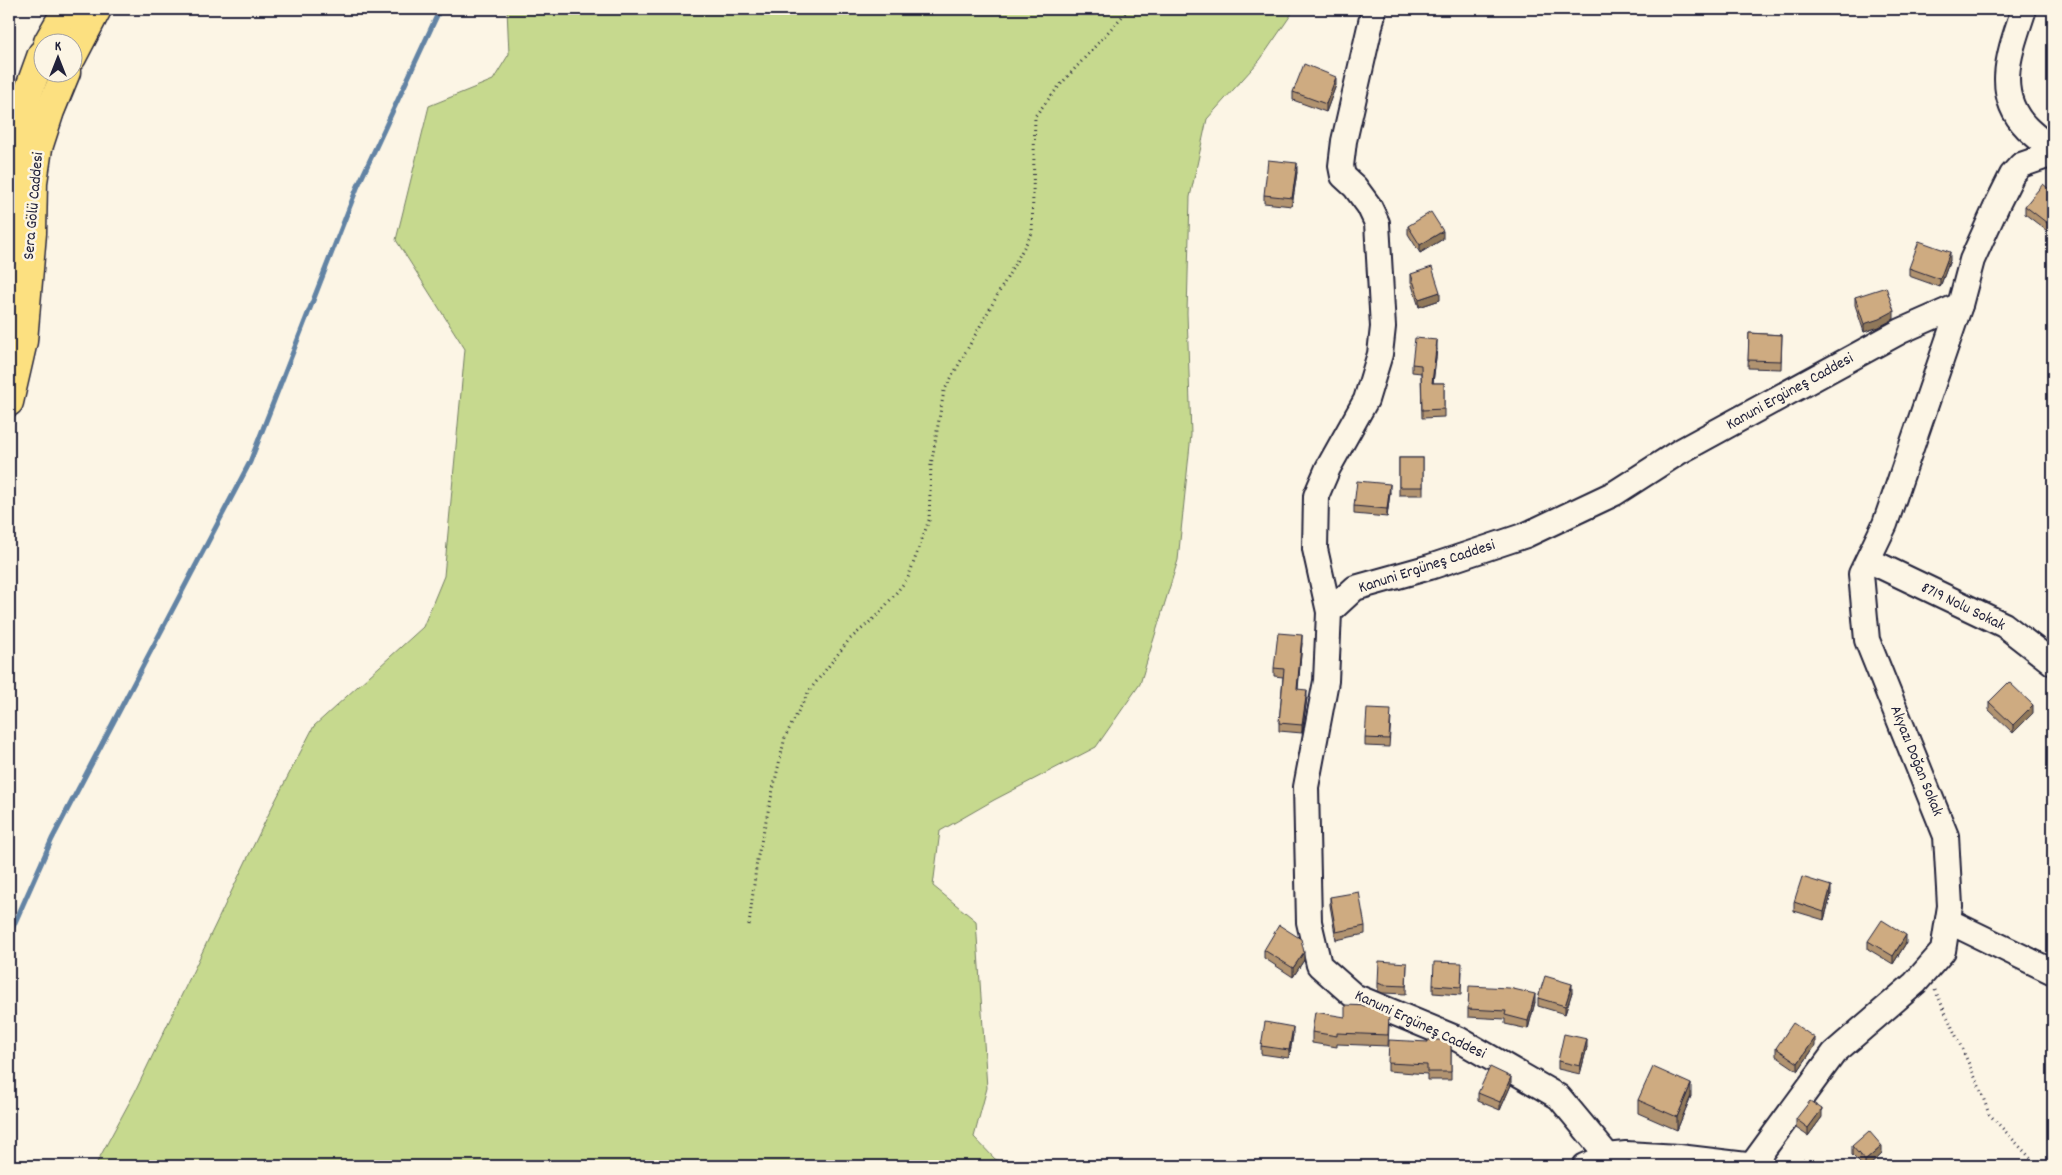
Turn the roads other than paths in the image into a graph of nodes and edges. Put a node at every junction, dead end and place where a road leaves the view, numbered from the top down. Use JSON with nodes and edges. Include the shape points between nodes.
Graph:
{"nodes":[{"id":1,"x":67,"y":9,"type":"edge"},
{"id":2,"x":96,"y":9,"type":"edge"},
{"id":3,"x":1374,"y":9,"type":"edge"},
{"id":4,"x":2024,"y":9,"type":"edge"},
{"id":5,"x":54,"y":32,"type":"edge"},
{"id":6,"x":82,"y":37,"type":"edge"},
{"id":7,"x":32,"y":82,"type":"edge"},
{"id":8,"x":62,"y":82,"type":"edge"},
{"id":9,"x":2053,"y":152,"type":"edge"},
{"id":10,"x":9,"y":269,"type":"edge"},
{"id":11,"x":1960,"y":305,"type":"junction"},
{"id":12,"x":9,"y":402,"type":"edge"},
{"id":13,"x":1868,"y":560,"type":"junction"},
{"id":14,"x":1329,"y":612,"type":"junction"},
{"id":15,"x":2053,"y":662,"type":"edge"},
{"id":16,"x":1948,"y":921,"type":"junction"},
{"id":17,"x":2053,"y":972,"type":"edge"},
{"id":18,"x":1608,"y":1156,"type":"junction"},
{"id":19,"x":1754,"y":1165,"type":"edge"},
{"id":20,"x":1585,"y":1166,"type":"edge"}],
"edges":[{"from":1,"to":5,"type":"main road"},
{"from":2,"to":6,"type":"main road"},
{"from":3,"to":14,"type":"street","via":[[1341,166],[1343,176],[1370,206],[1377,223],[1383,327],[1380,354],[1366,400],[1316,496],[1316,549]]},
{"from":4,"to":9,"type":"street","via":[[2009,53],[2006,78],[2012,107],[2026,128]]},
{"from":7,"to":10,"type":"main road","name":"Sera Gölü Caddesi","via":[[12,156]]},
{"from":8,"to":12,"type":"main road","name":"Sera Gölü Caddesi","via":[[38,148],[23,341]]},
{"from":9,"to":11,"type":"street","via":[[2021,165],[2012,175],[1972,260]]},
{"from":11,"to":13,"type":"street","name":"Akyazı Doğan Sokak","via":[[1885,524]]},
{"from":11,"to":14,"type":"street","name":"Kanuni Ergüneş Caddesi","via":[[1901,331],[1679,452],[1615,493],[1526,535],[1355,588]]},
{"from":13,"to":15,"type":"street","name":"8719 Nolu Sokak","via":[[2004,625]]},
{"from":13,"to":16,"type":"street","name":"Akyazı Doğan Sokak","via":[[1861,574],[1867,640],[1946,836]]},
{"from":14,"to":18,"type":"street","name":"Kanuni Ergüneş Caddesi","via":[[1326,681],[1306,787],[1309,922],[1319,965],[1354,996],[1458,1040],[1559,1097]]},
{"from":16,"to":17,"type":"street"},
{"from":16,"to":19,"type":"street","name":"Akyazı Doğan Sokak","via":[[1943,951],[1915,983],[1834,1053]]},
{"from":18,"to":19,"type":"street","via":[[1679,1157]]},
{"from":18,"to":20,"type":"street"}]}
